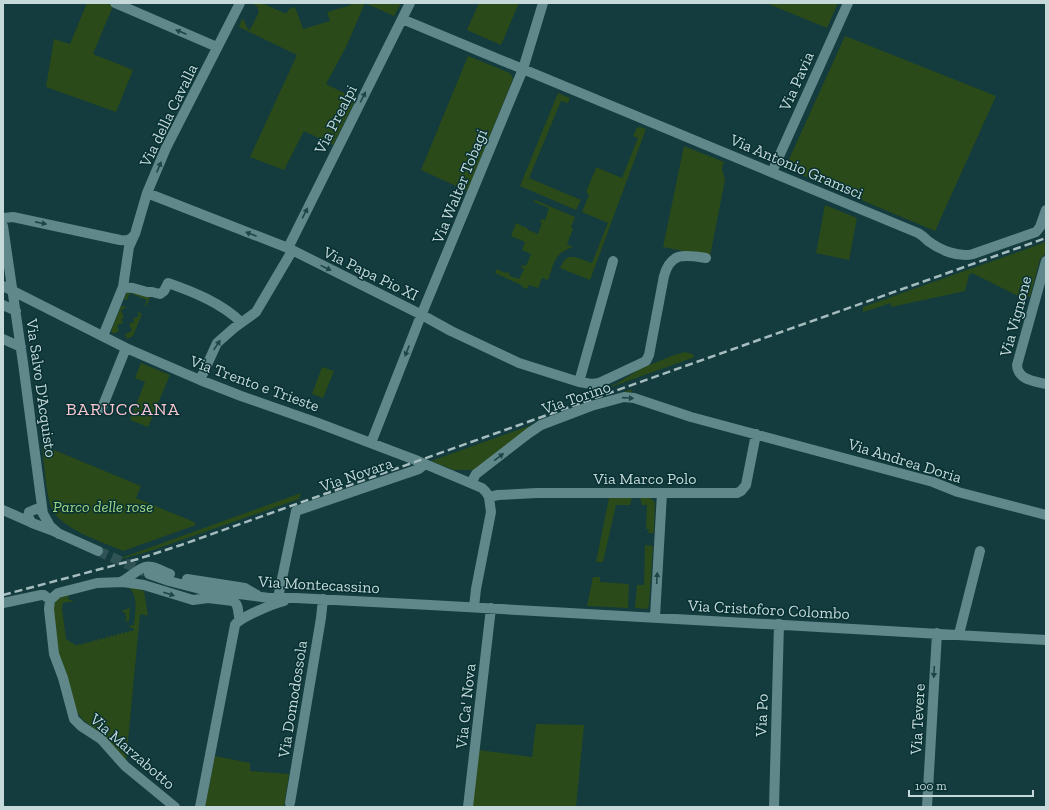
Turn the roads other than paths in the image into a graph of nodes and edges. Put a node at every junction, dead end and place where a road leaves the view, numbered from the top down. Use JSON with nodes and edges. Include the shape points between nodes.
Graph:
{"nodes":[{"id":1,"x":114,"y":3,"type":"edge"},
{"id":2,"x":240,"y":3,"type":"edge"},
{"id":3,"x":410,"y":3,"type":"edge"},
{"id":4,"x":543,"y":3,"type":"edge"},
{"id":5,"x":848,"y":3,"type":"edge"},
{"id":6,"x":402,"y":19,"type":"junction"},
{"id":7,"x":217,"y":48,"type":"junction"},
{"id":8,"x":523,"y":69,"type":"junction"},
{"id":9,"x":772,"y":172,"type":"junction"},
{"id":10,"x":147,"y":193,"type":"junction"},
{"id":11,"x":1046,"y":210,"type":"edge"},
{"id":12,"x":3,"y":218,"type":"edge"},
{"id":13,"x":3,"y":226,"type":"edge"},
{"id":14,"x":128,"y":241,"type":"junction"},
{"id":15,"x":290,"y":249,"type":"junction"},
{"id":16,"x":706,"y":258,"type":"dead end"},
{"id":17,"x":613,"y":261,"type":"dead end"},
{"id":18,"x":1046,"y":261,"type":"edge"},
{"id":19,"x":124,"y":282,"type":"junction"},
{"id":20,"x":8,"y":288,"type":"edge"},
{"id":21,"x":3,"y":305,"type":"edge"},
{"id":22,"x":16,"y":311,"type":"junction"},
{"id":23,"x":422,"y":315,"type":"junction"},
{"id":24,"x":241,"y":322,"type":"junction"},
{"id":25,"x":103,"y":336,"type":"junction"},
{"id":26,"x":3,"y":339,"type":"edge"},
{"id":27,"x":21,"y":347,"type":"junction"},
{"id":28,"x":126,"y":348,"type":"junction"},
{"id":29,"x":200,"y":380,"type":"junction"},
{"id":30,"x":579,"y":382,"type":"junction"},
{"id":31,"x":1046,"y":384,"type":"edge"},
{"id":32,"x":102,"y":408,"type":"dead end"},
{"id":33,"x":756,"y":434,"type":"junction"},
{"id":34,"x":371,"y":443,"type":"junction"},
{"id":35,"x":424,"y":464,"type":"junction"},
{"id":36,"x":471,"y":483,"type":"junction"},
{"id":37,"x":40,"y":490,"type":"junction"},
{"id":38,"x":662,"y":493,"type":"junction"},
{"id":39,"x":489,"y":497,"type":"junction"},
{"id":40,"x":31,"y":510,"type":"junction"},
{"id":41,"x":6,"y":511,"type":"edge"},
{"id":42,"x":43,"y":514,"type":"junction"},
{"id":43,"x":1046,"y":515,"type":"edge"},
{"id":44,"x":32,"y":523,"type":"junction"},
{"id":45,"x":59,"y":534,"type":"junction"},
{"id":46,"x":980,"y":551,"type":"dead end"},
{"id":47,"x":98,"y":552,"type":"tunnel mouth"},
{"id":48,"x":144,"y":572,"type":"junction"},
{"id":49,"x":118,"y":582,"type":"junction"},
{"id":50,"x":144,"y":585,"type":"junction"},
{"id":51,"x":242,"y":595,"type":"junction"},
{"id":52,"x":259,"y":597,"type":"junction"},
{"id":53,"x":278,"y":598,"type":"junction"},
{"id":54,"x":296,"y":598,"type":"junction"},
{"id":55,"x":323,"y":599,"type":"junction"},
{"id":56,"x":50,"y":600,"type":"junction"},
{"id":57,"x":3,"y":602,"type":"edge"},
{"id":58,"x":250,"y":606,"type":"junction"},
{"id":59,"x":474,"y":607,"type":"junction"},
{"id":60,"x":491,"y":608,"type":"junction"},
{"id":61,"x":259,"y":611,"type":"junction"},
{"id":62,"x":654,"y":617,"type":"junction"},
{"id":63,"x":243,"y":618,"type":"junction"},
{"id":64,"x":779,"y":624,"type":"junction"},
{"id":65,"x":937,"y":633,"type":"junction"},
{"id":66,"x":959,"y":634,"type":"junction"},
{"id":67,"x":1046,"y":640,"type":"edge"},
{"id":68,"x":290,"y":803,"type":"dead end"},
{"id":69,"x":175,"y":807,"type":"edge"},
{"id":70,"x":200,"y":807,"type":"edge"},
{"id":71,"x":468,"y":807,"type":"edge"},
{"id":72,"x":774,"y":807,"type":"edge"},
{"id":73,"x":927,"y":807,"type":"edge"}],
"edges":[{"from":7,"to":1,"type":"street","one_way":true},
{"from":2,"to":7,"type":"street","name":"Via della Cavalla"},
{"from":3,"to":6,"type":"street","name":"Via Prealpi"},
{"from":4,"to":8,"type":"street","name":"Via Walter Tobagi"},
{"from":5,"to":9,"type":"street","name":"Via Pavia"},
{"from":6,"to":8,"type":"street","name":"Via Antonio Gramsci"},
{"from":15,"to":6,"type":"street","name":"Via Prealpi","one_way":true},
{"from":10,"to":7,"type":"street","name":"Via della Cavalla","one_way":true,"via":[[174,132]]},
{"from":8,"to":9,"type":"street","name":"Via Antonio Gramsci"},
{"from":8,"to":23,"type":"street","name":"Via Walter Tobagi"},
{"from":9,"to":11,"type":"street","name":"Via Antonio Gramsci","via":[[918,233],[955,254],[973,254],[1036,232]]},
{"from":10,"to":14,"type":"street","name":"Via della Cavalla"},
{"from":15,"to":10,"type":"street","name":"Via Papa Pio XI","one_way":true},
{"from":12,"to":14,"type":"street","one_way":true,"via":[[13,217]]},
{"from":13,"to":20,"type":"street","name":"Via Salvo D'Acquisto"},
{"from":14,"to":19,"type":"street","name":"Via della Cavalla"},
{"from":15,"to":23,"type":"street","name":"Via Papa Pio XI","one_way":true},
{"from":15,"to":24,"type":"street","name":"Via Prealpi","via":[[256,312]]},
{"from":16,"to":30,"type":"street","name":"Via Papa Pio XI","via":[[681,255],[668,266],[650,355],[646,361],[599,382]]},
{"from":17,"to":30,"type":"street"},
{"from":18,"to":31,"type":"street","name":"Via Vignone","via":[[1017,365],[1023,377]]},
{"from":19,"to":24,"type":"street","via":[[133,288],[162,294],[168,283],[200,295],[231,313]]},
{"from":19,"to":25,"type":"street","name":"Via della Cavalla"},
{"from":20,"to":22,"type":"street","name":"Via Salvo D'Acquisto"},
{"from":20,"to":25,"type":"street","name":"Via Trento e Trieste"},
{"from":21,"to":22,"type":"street"},
{"from":22,"to":27,"type":"street","name":"Via Salvo D'Acquisto"},
{"from":23,"to":30,"type":"street","name":"Via Papa Pio XI","via":[[519,363]]},
{"from":23,"to":34,"type":"street","name":"Via Walter Tobagi","one_way":true},
{"from":29,"to":24,"type":"street","name":"Via Prealpi","one_way":true,"via":[[217,343]]},
{"from":25,"to":28,"type":"street","name":"Via Trento e Trieste"},
{"from":26,"to":27,"type":"street"},
{"from":27,"to":37,"type":"street","name":"Via Salvo D'Acquisto"},
{"from":28,"to":29,"type":"street","name":"Via Trento e Trieste"},
{"from":28,"to":32,"type":"street"},
{"from":29,"to":34,"type":"street","name":"Via Trento e Trieste"},
{"from":36,"to":33,"type":"street","name":"Via Torino","one_way":true,"via":[[476,474],[536,429],[569,414],[619,397],[634,398]]},
{"from":33,"to":38,"type":"street","name":"Via Marco Polo","via":[[747,482],[741,491]]},
{"from":33,"to":43,"type":"street","name":"Via Andrea Doria"},
{"from":34,"to":35,"type":"street","name":"Via Trento e Trieste"},
{"from":35,"to":36,"type":"street","name":"Via Trento e Trieste"},
{"from":35,"to":53,"type":"street","name":"Via Novara","via":[[419,469],[296,511]]},
{"from":36,"to":39,"type":"street","name":"Via Trento e Trieste","via":[[484,490]]},
{"from":37,"to":40,"type":"street","name":"Via Salvo D'Acquisto","via":[[38,502]]},
{"from":37,"to":42,"type":"street","name":"Via Salvo D'Acquisto"},
{"from":38,"to":39,"type":"street","name":"Via Marco Polo","via":[[537,493]]},
{"from":62,"to":38,"type":"street","one_way":true},
{"from":39,"to":59,"type":"street","via":[[491,516]]},
{"from":40,"to":41,"type":"street","via":[[20,514]]},
{"from":40,"to":42,"type":"street","via":[[38,509]]},
{"from":40,"to":44,"type":"street","via":[[28,517]]},
{"from":41,"to":44,"type":"street"},
{"from":42,"to":44,"type":"street","via":[[42,522]]},
{"from":42,"to":45,"type":"street","via":[[50,526]]},
{"from":44,"to":45,"type":"street"},
{"from":45,"to":47,"type":"street"},
{"from":46,"to":66,"type":"street"},
{"from":48,"to":49,"type":"street"},
{"from":48,"to":50,"type":"street","via":[[136,576]]},
{"from":48,"to":51,"type":"street","name":"Via Montecassino","via":[[193,588]]},
{"from":48,"to":52,"type":"street","via":[[145,567],[151,567],[188,579],[248,589]]},
{"from":49,"to":50,"type":"street"},
{"from":49,"to":56,"type":"street","via":[[100,583],[55,594]]},
{"from":50,"to":63,"type":"street","one_way":true,"via":[[193,600],[208,598],[233,601],[238,606],[238,614]]},
{"from":51,"to":52,"type":"street","name":"Via Montecassino"},
{"from":51,"to":58,"type":"street"},
{"from":52,"to":53,"type":"street","name":"Via Montecassino"},
{"from":52,"to":61,"type":"street"},
{"from":53,"to":54,"type":"street","name":"Via Montecassino"},
{"from":54,"to":55,"type":"street","name":"Via Montecassino"},
{"from":54,"to":61,"type":"street"},
{"from":55,"to":59,"type":"street","name":"Via Montecassino"},
{"from":55,"to":68,"type":"street","name":"Via Domodossola"},
{"from":56,"to":57,"type":"street","via":[[40,595]]},
{"from":56,"to":69,"type":"street","name":"Via Marzabotto","via":[[54,654],[74,719],[101,739],[125,766]]},
{"from":58,"to":61,"type":"street","via":[[254,612]]},
{"from":58,"to":63,"type":"street","via":[[249,613]]},
{"from":59,"to":60,"type":"street","name":"Via Montecassino"},
{"from":60,"to":62,"type":"street","name":"Via Cristoforo Colombo"},
{"from":60,"to":71,"type":"street","name":"Via Ca' Nova"},
{"from":61,"to":63,"type":"street"},
{"from":62,"to":64,"type":"street","name":"Via Cristoforo Colombo"},
{"from":63,"to":70,"type":"street","via":[[234,628]]},
{"from":64,"to":65,"type":"street","name":"Via Cristoforo Colombo"},
{"from":64,"to":72,"type":"street","name":"Via Po"},
{"from":65,"to":66,"type":"street","name":"Via Cristoforo Colombo"},
{"from":65,"to":73,"type":"street","name":"Via Tevere","one_way":true},
{"from":66,"to":67,"type":"street","name":"Via Cristoforo Colombo"}]}
